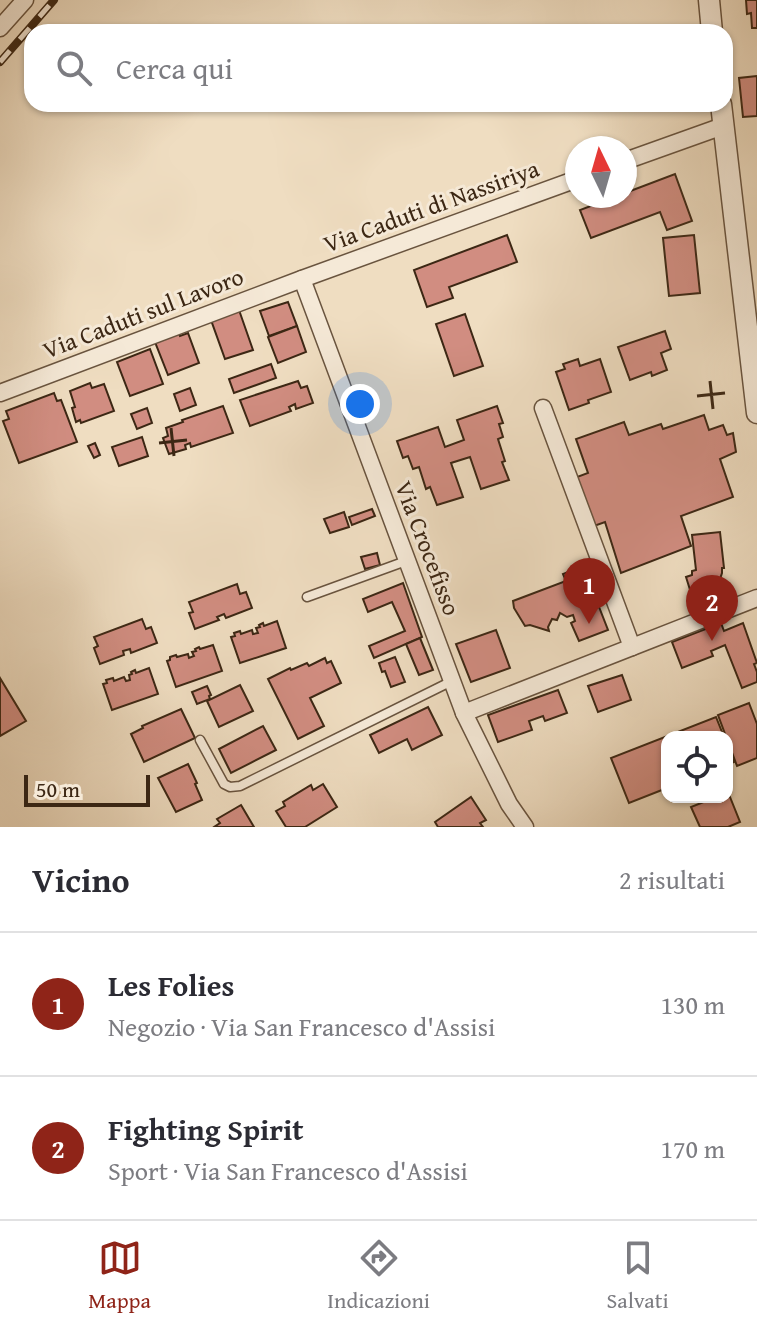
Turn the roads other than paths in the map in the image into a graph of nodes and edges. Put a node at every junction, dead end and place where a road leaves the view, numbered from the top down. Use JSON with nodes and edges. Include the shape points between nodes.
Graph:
{"nodes":[{"id":1,"x":25,"y":0,"type":"edge"},
{"id":2,"x":709,"y":0,"type":"edge"},
{"id":3,"x":711,"y":24,"type":"edge"},
{"id":4,"x":0,"y":28,"type":"edge"},
{"id":5,"x":722,"y":112,"type":"edge"},
{"id":6,"x":723,"y":126,"type":"junction"},
{"id":7,"x":637,"y":157,"type":"edge"},
{"id":8,"x":565,"y":183,"type":"edge"},
{"id":9,"x":302,"y":279,"type":"junction"},
{"id":10,"x":0,"y":393,"type":"edge"},
{"id":11,"x":543,"y":408,"type":"dead end"},
{"id":12,"x":757,"y":413,"type":"edge"},
{"id":13,"x":407,"y":560,"type":"junction"},
{"id":14,"x":307,"y":597,"type":"dead end"},
{"id":15,"x":757,"y":598,"type":"edge"},
{"id":16,"x":632,"y":647,"type":"junction"},
{"id":17,"x":452,"y":681,"type":"junction"},
{"id":18,"x":464,"y":713,"type":"junction"},
{"id":19,"x":200,"y":740,"type":"dead end"},
{"id":20,"x":525,"y":827,"type":"edge"}],
"edges":[{"from":1,"to":4,"type":"street"},
{"from":2,"to":3,"type":"street"},
{"from":5,"to":6,"type":"street"},
{"from":6,"to":7,"type":"street"},
{"from":6,"to":12,"type":"street"},
{"from":8,"to":9,"type":"street","name":"Via Caduti di Nassiriya"},
{"from":9,"to":10,"type":"street","name":"Via Caduti sul Lavoro"},
{"from":9,"to":13,"type":"street","name":"Via Crocefisso"},
{"from":11,"to":16,"type":"street"},
{"from":13,"to":14,"type":"lane"},
{"from":13,"to":17,"type":"street","name":"Via Crocefisso"},
{"from":15,"to":16,"type":"street"},
{"from":16,"to":18,"type":"street"},
{"from":17,"to":18,"type":"street","name":"Via Crocefisso"},
{"from":17,"to":19,"type":"lane","via":[[240,786],[224,784]]},
{"from":18,"to":20,"type":"street","name":"Via Crocefisso"}]}
